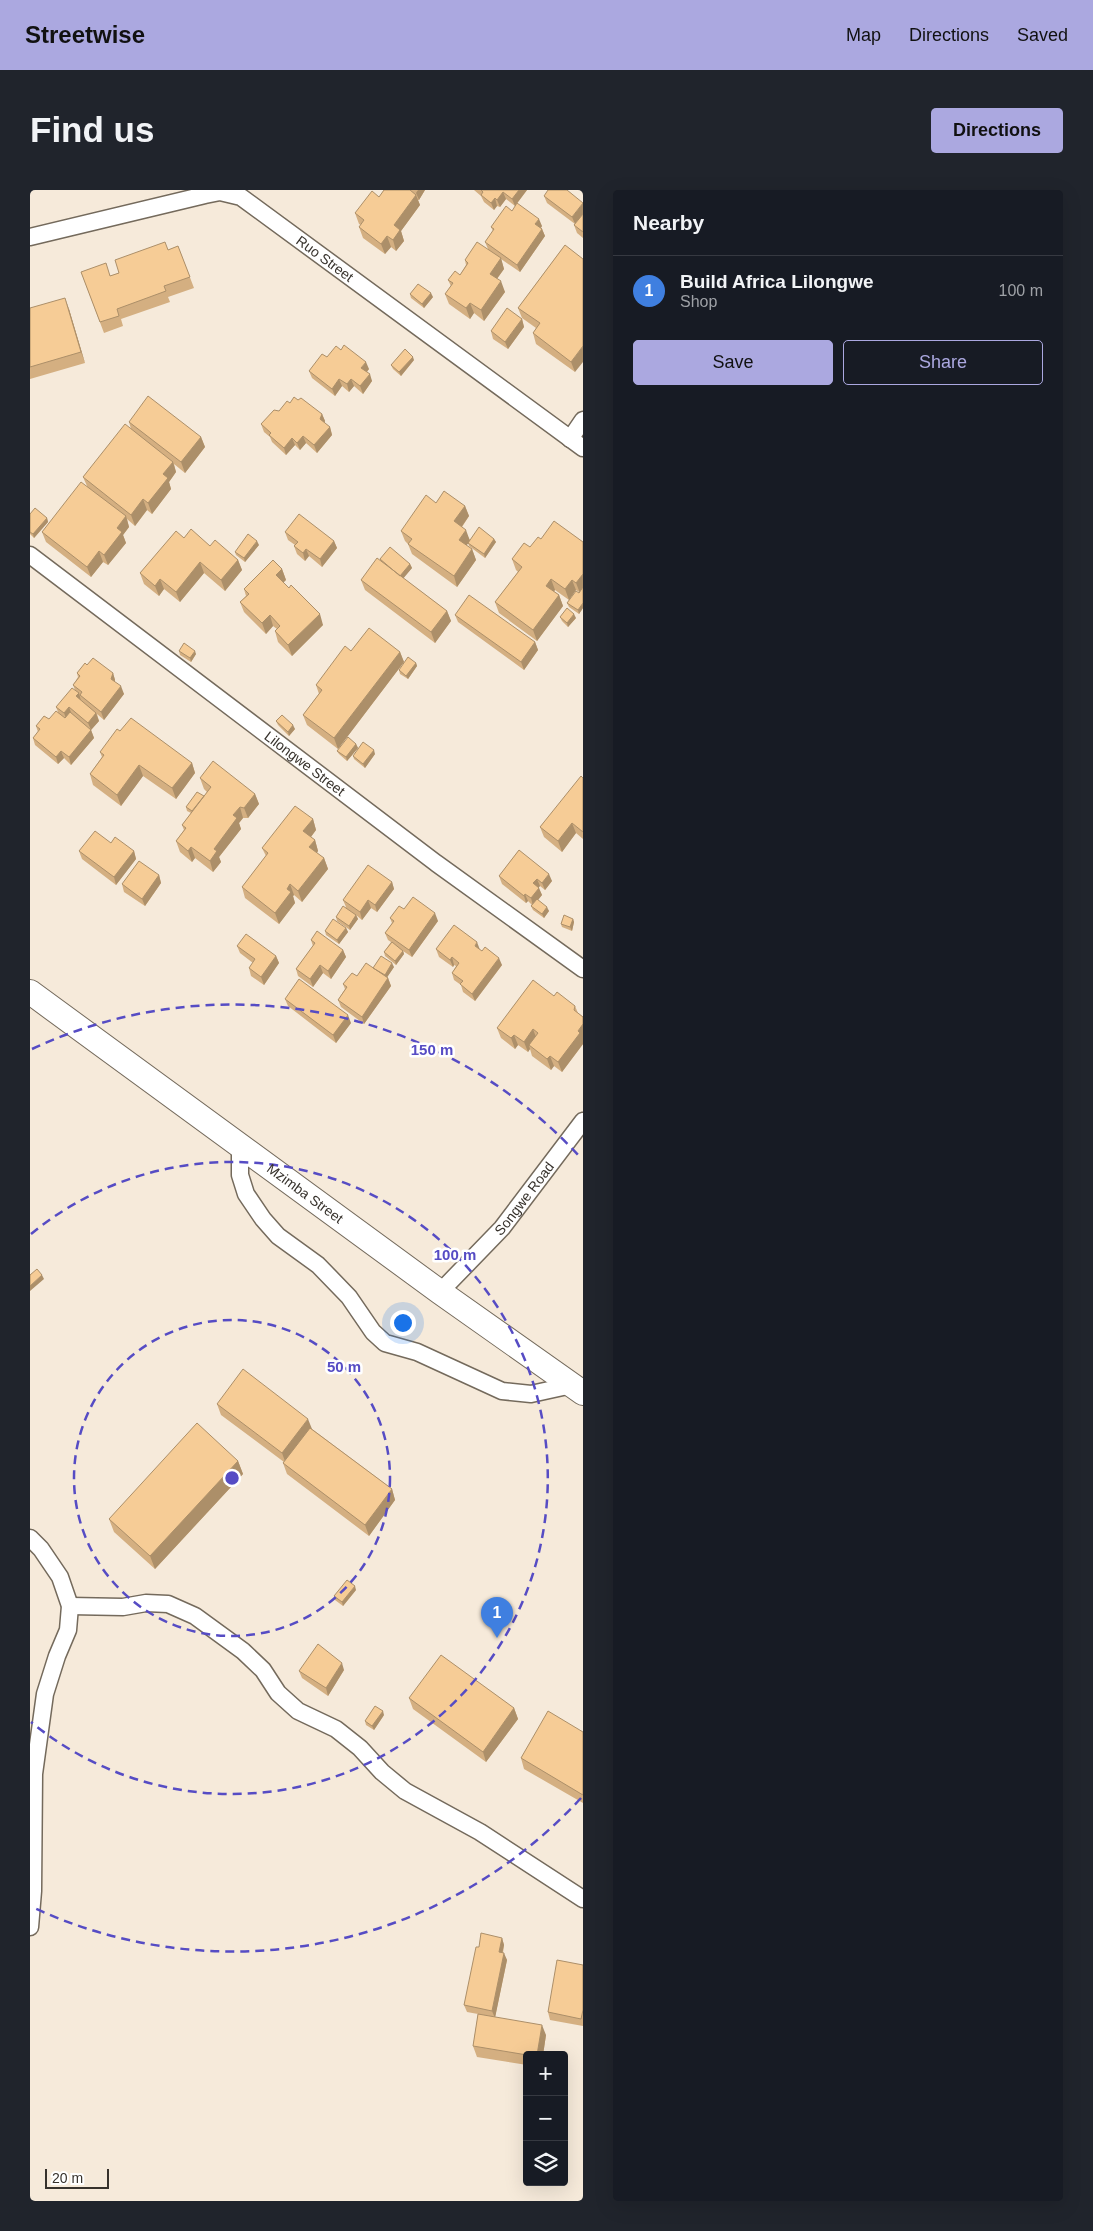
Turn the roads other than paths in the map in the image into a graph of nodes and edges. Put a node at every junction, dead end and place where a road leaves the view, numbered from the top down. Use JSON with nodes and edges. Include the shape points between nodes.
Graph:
{"nodes":[{"id":1,"x":30,"y":237,"type":"edge"},
{"id":2,"x":583,"y":420,"type":"edge"},
{"id":3,"x":576,"y":443,"type":"edge"},
{"id":4,"x":30,"y":555,"type":"edge"},
{"id":5,"x":583,"y":969,"type":"edge"},
{"id":6,"x":30,"y":992,"type":"edge"},
{"id":7,"x":583,"y":1121,"type":"edge"},
{"id":8,"x":240,"y":1146,"type":"junction"},
{"id":9,"x":440,"y":1292,"type":"junction"},
{"id":10,"x":578,"y":1389,"type":"edge"},
{"id":11,"x":30,"y":1538,"type":"edge"},
{"id":12,"x":70,"y":1606,"type":"junction"},
{"id":13,"x":583,"y":1898,"type":"edge"},
{"id":14,"x":30,"y":1927,"type":"edge"}],
"edges":[{"from":1,"to":3,"type":"street","name":"Ruo Street","via":[[220,192],[241,197]]},
{"from":2,"to":3,"type":"street"},
{"from":4,"to":5,"type":"street","name":"Lilongwe Street","via":[[436,863]]},
{"from":6,"to":8,"type":"main road","name":"Mzimba Street"},
{"from":7,"to":9,"type":"street","name":"Songwe Road","via":[[502,1228]]},
{"from":8,"to":9,"type":"main road","name":"Mzimba Street"},
{"from":8,"to":10,"type":"street","via":[[240,1175],[244,1188],[263,1219],[278,1236],[318,1265],[349,1297],[384,1343],[417,1352],[502,1391],[531,1394]]},
{"from":9,"to":10,"type":"main road","name":"Mzimba Street"},
{"from":11,"to":12,"type":"street","via":[[41,1548],[60,1577]]},
{"from":12,"to":13,"type":"street","via":[[168,1604],[195,1616],[243,1651],[278,1693],[298,1711],[336,1729],[405,1791],[480,1832]]},
{"from":12,"to":14,"type":"street","via":[[68,1630],[45,1694],[34,1774]]}]}
